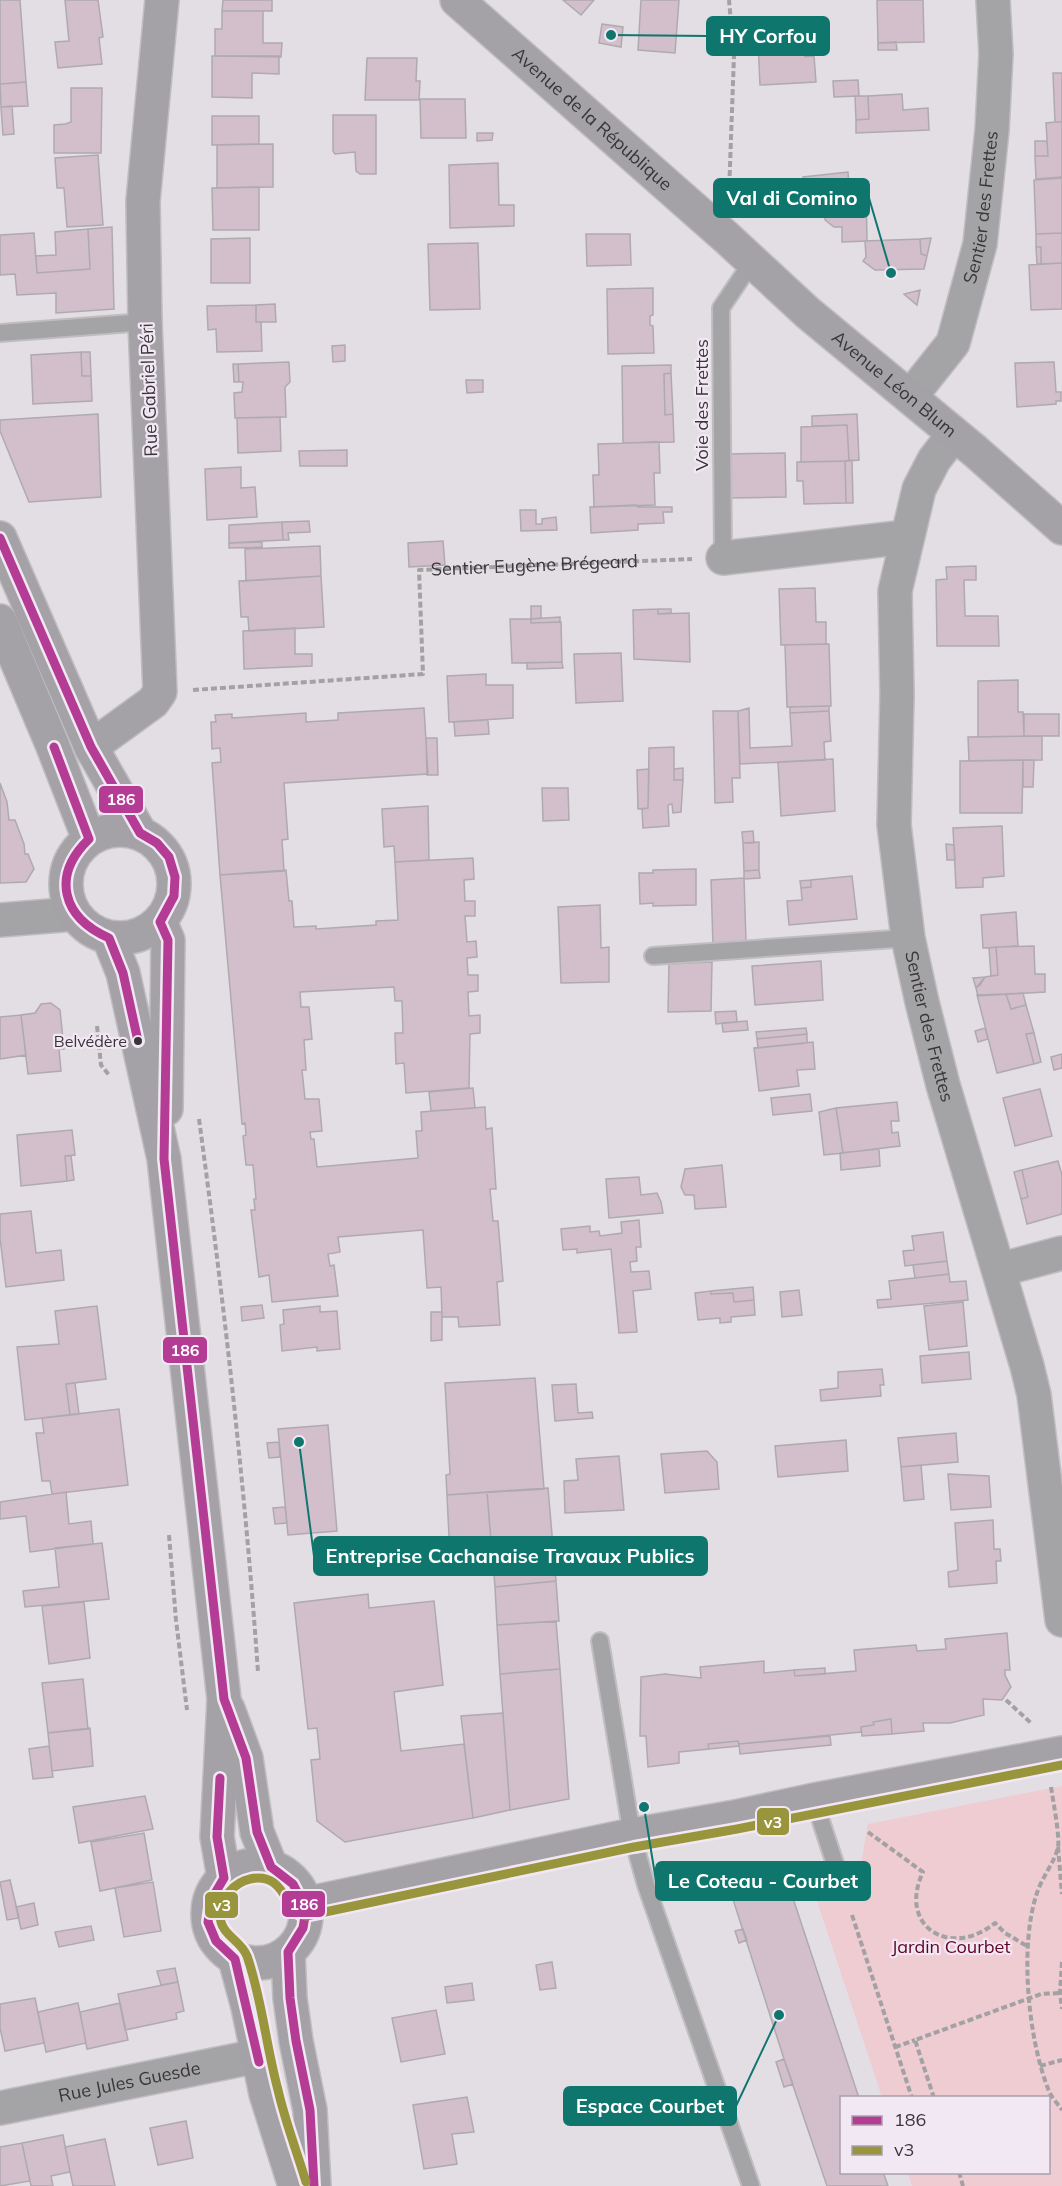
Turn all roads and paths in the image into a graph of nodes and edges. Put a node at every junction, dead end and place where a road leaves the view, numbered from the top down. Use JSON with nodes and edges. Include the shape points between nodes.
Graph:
{"nodes":[{"id":1,"x":162,"y":0,"type":"edge"},
{"id":2,"x":457,"y":0,"type":"edge"},
{"id":3,"x":729,"y":0,"type":"edge"},
{"id":4,"x":993,"y":0,"type":"edge"},
{"id":5,"x":729,"y":198,"type":"dead end"},
{"id":6,"x":727,"y":238,"type":"joint"},
{"id":7,"x":752,"y":262,"type":"junction"},
{"id":8,"x":145,"y":322,"type":"junction"},
{"id":9,"x":0,"y":333,"type":"edge"},
{"id":10,"x":910,"y":397,"type":"junction"},
{"id":11,"x":954,"y":434,"type":"junction"},
{"id":12,"x":1062,"y":528,"type":"edge"},
{"id":13,"x":906,"y":537,"type":"junction"},
{"id":14,"x":0,"y":538,"type":"edge"},
{"id":15,"x":723,"y":558,"type":"junction"},
{"id":16,"x":0,"y":621,"type":"edge"},
{"id":17,"x":160,"y":692,"type":"junction"},
{"id":18,"x":92,"y":747,"type":"junction"},
{"id":19,"x":140,"y":833,"type":"junction"},
{"id":20,"x":89,"y":839,"type":"junction"},
{"id":21,"x":74,"y":914,"type":"junction"},
{"id":22,"x":0,"y":920,"type":"edge"},
{"id":23,"x":160,"y":922,"type":"junction"},
{"id":24,"x":109,"y":938,"type":"junction"},
{"id":25,"x":908,"y":938,"type":"junction"},
{"id":26,"x":653,"y":956,"type":"dead end"},
{"id":27,"x":97,"y":1023,"type":"dead end"},
{"id":28,"x":114,"y":1080,"type":"dead end"},
{"id":29,"x":199,"y":1114,"type":"dead end"},
{"id":30,"x":164,"y":1159,"type":"junction"},
{"id":31,"x":1062,"y":1253,"type":"edge"},
{"id":32,"x":999,"y":1270,"type":"junction"},
{"id":33,"x":168,"y":1528,"type":"dead end"},
{"id":34,"x":1062,"y":1620,"type":"edge"},
{"id":35,"x":600,"y":1641,"type":"dead end"},
{"id":36,"x":258,"y":1673,"type":"dead end"},
{"id":37,"x":224,"y":1699,"type":"junction"},
{"id":38,"x":1006,"y":1700,"type":"dead end"},
{"id":39,"x":188,"y":1717,"type":"dead end"},
{"id":40,"x":1030,"y":1722,"type":"dead end"},
{"id":41,"x":1062,"y":1753,"type":"edge"},
{"id":42,"x":1051,"y":1787,"type":"dead end"},
{"id":43,"x":814,"y":1800,"type":"junction"},
{"id":44,"x":868,"y":1832,"type":"dead end"},
{"id":45,"x":632,"y":1835,"type":"junction"},
{"id":46,"x":1058,"y":1846,"type":"junction"},
{"id":47,"x":271,"y":1867,"type":"junction"},
{"id":48,"x":224,"y":1878,"type":"junction"},
{"id":49,"x":844,"y":1892,"type":"joint"},
{"id":50,"x":1062,"y":1894,"type":"edge"},
{"id":51,"x":305,"y":1904,"type":"junction"},
{"id":52,"x":1027,"y":1946,"type":"junction"},
{"id":53,"x":288,"y":1952,"type":"junction"},
{"id":54,"x":236,"y":1959,"type":"junction"},
{"id":55,"x":1062,"y":1962,"type":"edge"},
{"id":56,"x":1060,"y":1993,"type":"junction"},
{"id":57,"x":1029,"y":1998,"type":"junction"},
{"id":58,"x":1062,"y":2009,"type":"edge"},
{"id":59,"x":915,"y":2040,"type":"junction"},
{"id":60,"x":895,"y":2047,"type":"junction"},
{"id":61,"x":258,"y":2056,"type":"junction"},
{"id":62,"x":1062,"y":2060,"type":"edge"},
{"id":63,"x":1040,"y":2066,"type":"junction"},
{"id":64,"x":912,"y":2096,"type":"edge"},
{"id":65,"x":934,"y":2096,"type":"edge"},
{"id":66,"x":0,"y":2108,"type":"edge"},
{"id":67,"x":1062,"y":2110,"type":"edge"},
{"id":68,"x":295,"y":2186,"type":"edge"},
{"id":69,"x":314,"y":2186,"type":"edge"},
{"id":70,"x":751,"y":2186,"type":"edge"}],
"edges":[{"from":1,"to":8,"type":"main road","name":"Rue Gabriel Péri","via":[[144,201]]},
{"from":2,"to":6,"type":"main road","name":"Avenue de la République"},
{"from":3,"to":5,"type":"path","via":[[734,55]]},
{"from":4,"to":10,"type":"street","name":"Sentier des Frettes","via":[[996,54],[992,130],[980,244],[953,343]]},
{"from":6,"to":7,"type":"main road","name":"Avenue Léon Blum"},
{"from":7,"to":10,"type":"main road","name":"Avenue Léon Blum"},
{"from":7,"to":15,"type":"lane","name":"Voie des Frettes","via":[[721,308]]},
{"from":8,"to":9,"type":"lane"},
{"from":8,"to":17,"type":"main road","name":"Rue Gabriel Péri"},
{"from":10,"to":11,"type":"main road","name":"Avenue Léon Blum"},
{"from":11,"to":12,"type":"main road","name":"Avenue Léon Blum"},
{"from":11,"to":13,"type":"street","name":"Sentier des Frettes","via":[[919,489]]},
{"from":13,"to":15,"type":"street"},
{"from":13,"to":25,"type":"street","name":"Sentier des Frettes","via":[[894,591],[894,825]]},
{"from":14,"to":18,"type":"main road"},
{"from":15,"to":17,"type":"path","name":"Sentier Eugène Brégeard","via":[[418,570],[423,674]]},
{"from":16,"to":20,"type":"main road"},
{"from":17,"to":18,"type":"main road","via":[[153,702]]},
{"from":18,"to":19,"type":"main road"},
{"from":19,"to":20,"type":"main road","via":[[122,829]]},
{"from":19,"to":23,"type":"main road","via":[[157,843],[168,857],[175,877],[171,906]]},
{"from":20,"to":21,"type":"main road","via":[[75,852],[68,870],[68,900]]},
{"from":21,"to":22,"type":"street"},
{"from":21,"to":24,"type":"main road","via":[[94,932]]},
{"from":23,"to":24,"type":"main road","via":[[131,938]]},
{"from":23,"to":30,"type":"main road","via":[[168,940]]},
{"from":24,"to":30,"type":"main road","via":[[123,973]]},
{"from":25,"to":26,"type":"lane"},
{"from":25,"to":32,"type":"street","name":"Sentier des Frettes","via":[[943,1085]]},
{"from":27,"to":28,"type":"path","via":[[101,1065]]},
{"from":29,"to":36,"type":"path","via":[[246,1511]]},
{"from":30,"to":37,"type":"main road"},
{"from":31,"to":32,"type":"street"},
{"from":32,"to":34,"type":"street","name":"Sentier des Frettes","via":[[1036,1406]]},
{"from":33,"to":39,"type":"path"},
{"from":35,"to":45,"type":"lane"},
{"from":37,"to":47,"type":"main road","via":[[246,1758],[257,1832]]},
{"from":37,"to":48,"type":"main road","via":[[217,1837]]},
{"from":38,"to":40,"type":"path"},
{"from":41,"to":43,"type":"main road"},
{"from":42,"to":46,"type":"path"},
{"from":43,"to":45,"type":"main road"},
{"from":43,"to":49,"type":"lane"},
{"from":44,"to":52,"type":"path","via":[[923,1872],[915,1900],[918,1914],[935,1933],[958,1940],[987,1930],[995,1923]]},
{"from":45,"to":51,"type":"main road"},
{"from":45,"to":70,"type":"lane"},
{"from":46,"to":50,"type":"path"},
{"from":46,"to":52,"type":"path","via":[[1037,1892]]},
{"from":47,"to":48,"type":"main road","via":[[254,1865]]},
{"from":47,"to":51,"type":"main road","via":[[296,1884]]},
{"from":48,"to":54,"type":"main road","via":[[212,1892],[207,1907],[208,1923],[222,1950]]},
{"from":49,"to":60,"type":"path"},
{"from":51,"to":53,"type":"main road","via":[[304,1927]]},
{"from":52,"to":57,"type":"path"},
{"from":53,"to":54,"type":"main road","via":[[272,1961],[253,1964]]},
{"from":53,"to":69,"type":"main road","via":[[296,2042],[310,2110]]},
{"from":54,"to":61,"type":"main road"},
{"from":55,"to":56,"type":"path"},
{"from":56,"to":57,"type":"path"},
{"from":56,"to":58,"type":"path"},
{"from":57,"to":59,"type":"path"},
{"from":57,"to":63,"type":"path"},
{"from":59,"to":60,"type":"path"},
{"from":59,"to":65,"type":"path"},
{"from":60,"to":64,"type":"path"},
{"from":61,"to":66,"type":"street","name":"Rue Jules Guesde"},
{"from":61,"to":68,"type":"main road"},
{"from":62,"to":63,"type":"path"},
{"from":63,"to":67,"type":"path","via":[[1050,2094]]}]}
